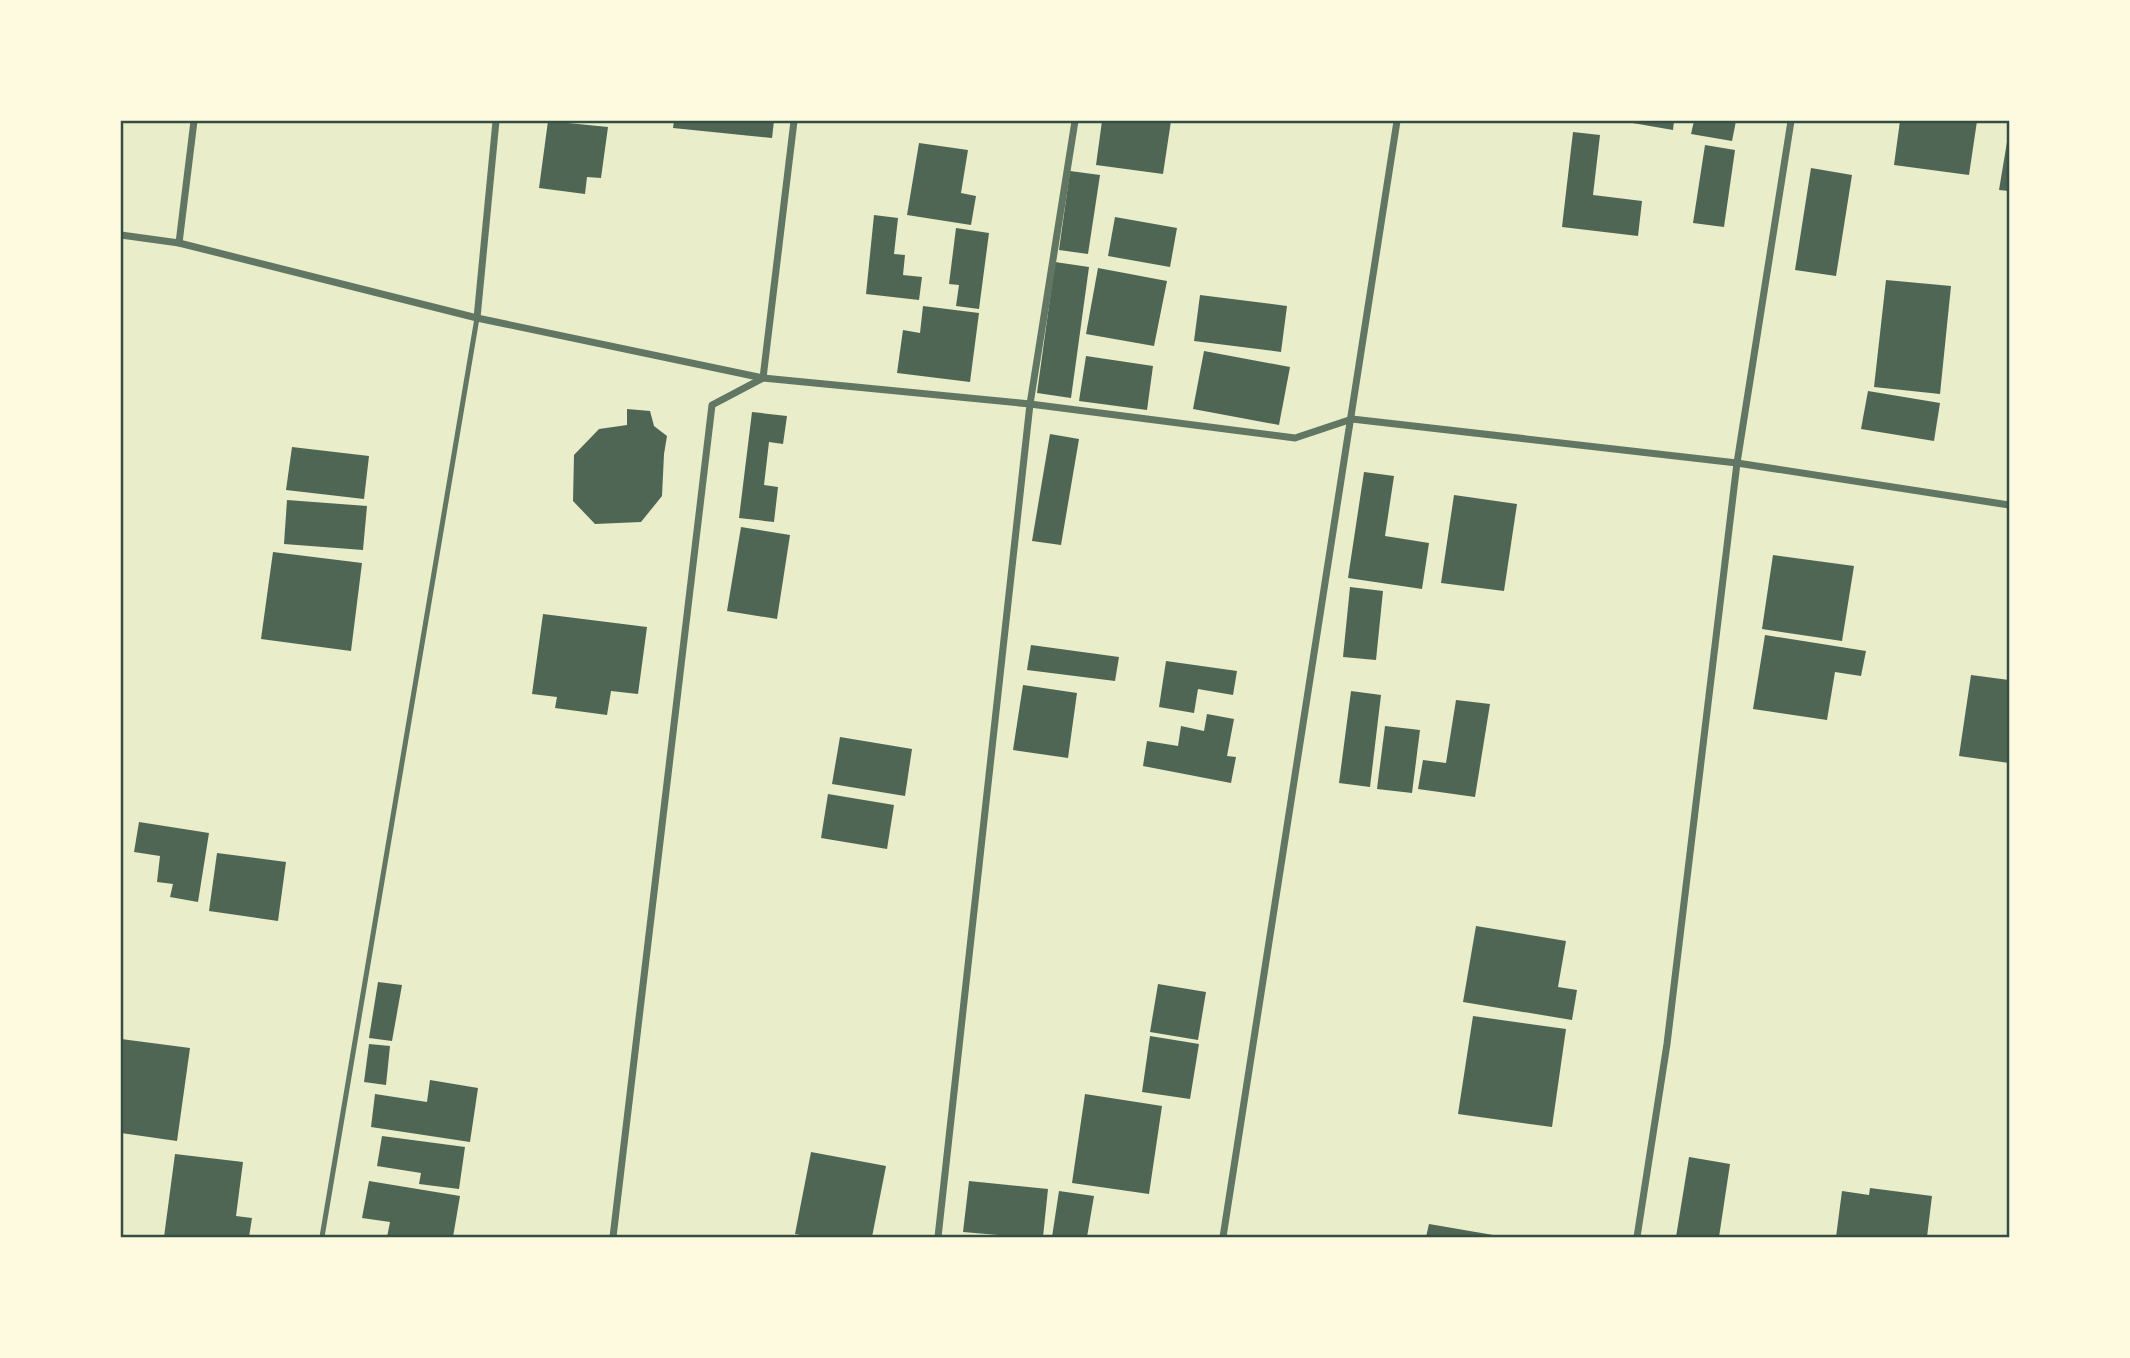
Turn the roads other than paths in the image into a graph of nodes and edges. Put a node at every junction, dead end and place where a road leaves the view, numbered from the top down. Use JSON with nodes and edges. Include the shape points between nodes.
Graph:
{"nodes":[{"id":1,"x":194,"y":121,"type":"edge"},
{"id":2,"x":496,"y":121,"type":"edge"},
{"id":3,"x":794,"y":121,"type":"edge"},
{"id":4,"x":1075,"y":121,"type":"edge"},
{"id":5,"x":1397,"y":121,"type":"edge"},
{"id":6,"x":1791,"y":121,"type":"edge"},
{"id":7,"x":121,"y":235,"type":"edge"},
{"id":8,"x":179,"y":243,"type":"junction"},
{"id":9,"x":477,"y":318,"type":"junction"},
{"id":10,"x":763,"y":379,"type":"junction"},
{"id":11,"x":1030,"y":404,"type":"junction"},
{"id":12,"x":1352,"y":419,"type":"junction"},
{"id":13,"x":1737,"y":463,"type":"junction"},
{"id":14,"x":2009,"y":505,"type":"edge"},
{"id":15,"x":322,"y":1237,"type":"edge"},
{"id":16,"x":612,"y":1237,"type":"edge"},
{"id":17,"x":938,"y":1237,"type":"edge"},
{"id":18,"x":1223,"y":1237,"type":"edge"},
{"id":19,"x":1637,"y":1237,"type":"edge"}],
"edges":[{"from":1,"to":8,"type":"street"},
{"from":2,"to":9,"type":"street"},
{"from":3,"to":10,"type":"street"},
{"from":4,"to":11,"type":"street"},
{"from":5,"to":12,"type":"street"},
{"from":6,"to":13,"type":"street"},
{"from":7,"to":8,"type":"street"},
{"from":8,"to":9,"type":"street"},
{"from":9,"to":10,"type":"street"},
{"from":9,"to":15,"type":"lane"},
{"from":10,"to":11,"type":"street"},
{"from":10,"to":16,"type":"street","via":[[712,405]]},
{"from":11,"to":12,"type":"street","via":[[1296,438]]},
{"from":11,"to":17,"type":"street"},
{"from":12,"to":13,"type":"street"},
{"from":12,"to":18,"type":"street"},
{"from":13,"to":14,"type":"street"},
{"from":13,"to":19,"type":"street","via":[[1667,1044]]}]}
